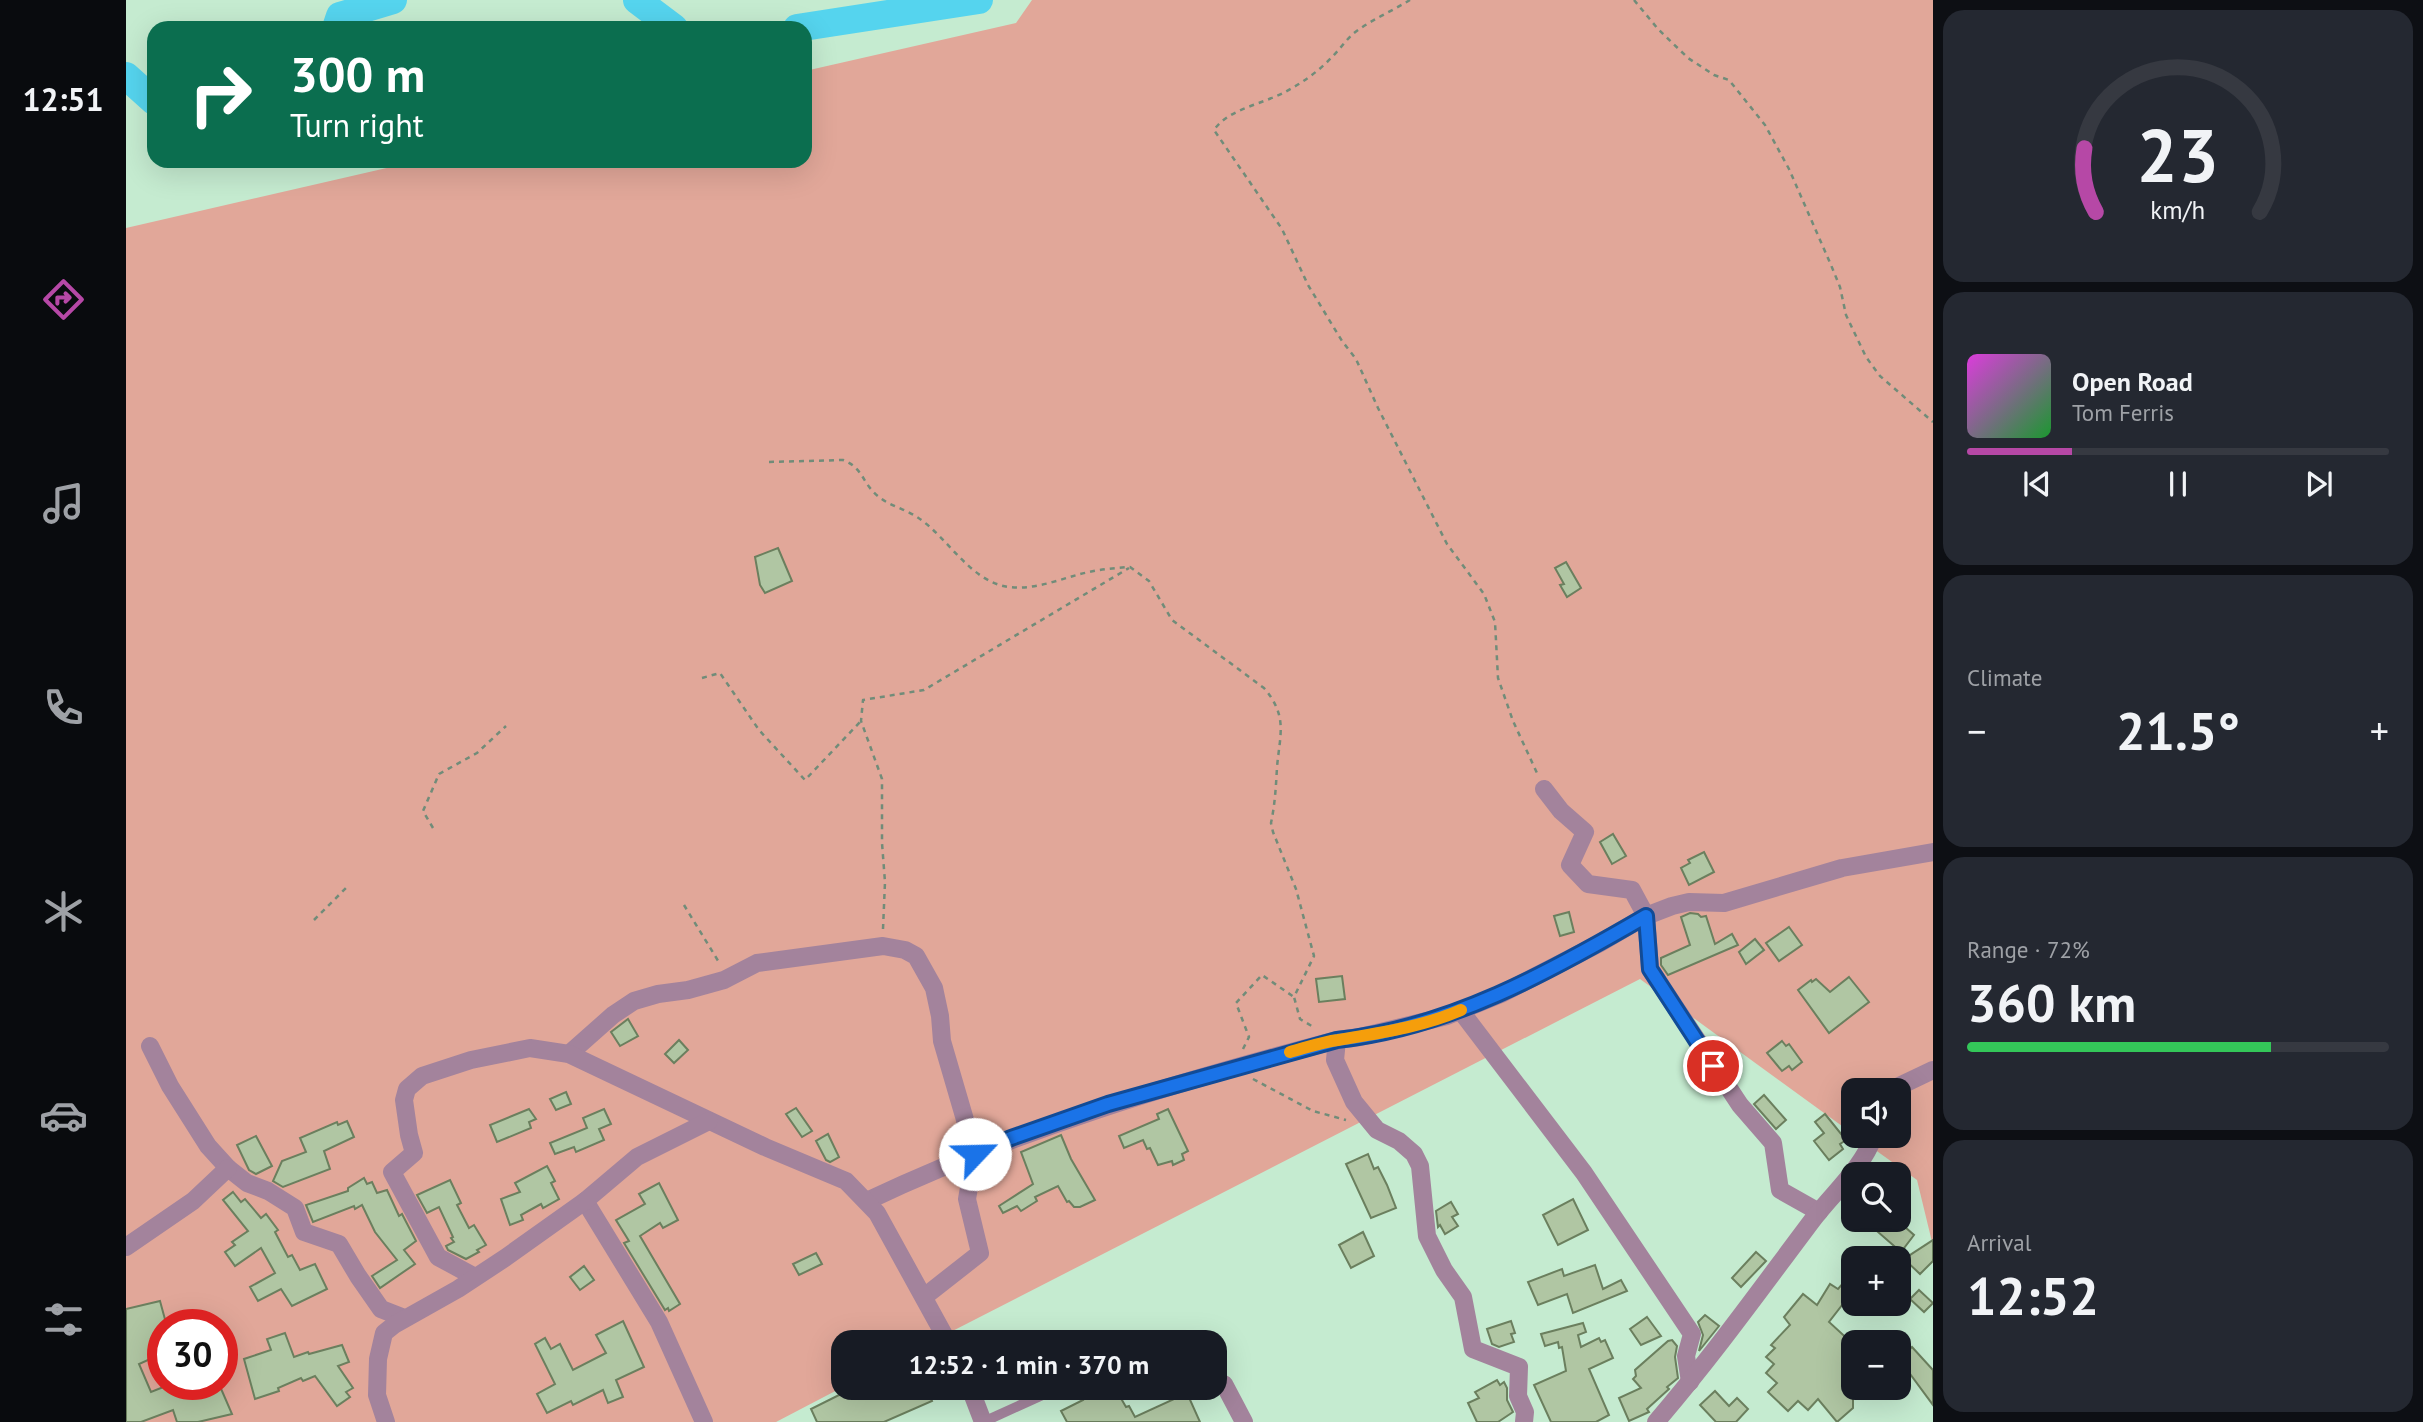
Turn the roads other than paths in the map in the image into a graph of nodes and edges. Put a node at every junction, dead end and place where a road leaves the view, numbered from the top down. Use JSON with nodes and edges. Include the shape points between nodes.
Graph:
{"nodes":[{"id":1,"x":1544,"y":789,"type":"road end"},
{"id":2,"x":1933,"y":852,"type":"edge"},
{"id":3,"x":1646,"y":916,"type":"junction"},
{"id":4,"x":1460,"y":1010,"type":"junction"},
{"id":5,"x":1337,"y":1040,"type":"junction"},
{"id":6,"x":150,"y":1046,"type":"dead end"},
{"id":7,"x":569,"y":1054,"type":"junction"},
{"id":8,"x":1933,"y":1070,"type":"edge"},
{"id":9,"x":1911,"y":1080,"type":"edge"},
{"id":10,"x":709,"y":1121,"type":"junction"},
{"id":11,"x":1867,"y":1148,"type":"edge"},
{"id":12,"x":975,"y":1154,"type":"junction"},
{"id":13,"x":228,"y":1168,"type":"junction"},
{"id":14,"x":585,"y":1201,"type":"junction"},
{"id":15,"x":867,"y":1201,"type":"junction"},
{"id":16,"x":1819,"y":1212,"type":"junction"},
{"id":17,"x":126,"y":1247,"type":"edge"},
{"id":18,"x":475,"y":1278,"type":"junction"},
{"id":19,"x":924,"y":1297,"type":"junction"},
{"id":20,"x":381,"y":1309,"type":"junction"},
{"id":21,"x":404,"y":1318,"type":"junction"},
{"id":22,"x":942,"y":1330,"type":"edge"},
{"id":23,"x":384,"y":1333,"type":"junction"},
{"id":24,"x":1690,"y":1382,"type":"junction"},
{"id":25,"x":1227,"y":1390,"type":"edge"},
{"id":26,"x":975,"y":1400,"type":"edge"},
{"id":27,"x":1032,"y":1400,"type":"edge"},
{"id":28,"x":386,"y":1422,"type":"edge"},
{"id":29,"x":704,"y":1422,"type":"edge"},
{"id":30,"x":983,"y":1422,"type":"edge"},
{"id":31,"x":1244,"y":1422,"type":"edge"},
{"id":32,"x":1524,"y":1422,"type":"edge"},
{"id":33,"x":1656,"y":1422,"type":"edge"}],
"edges":[{"from":1,"to":3,"type":"street","via":[[1585,832],[1570,865],[1588,884],[1632,890]]},
{"from":2,"to":3,"type":"street","via":[[1842,868],[1724,903],[1681,903]]},
{"from":3,"to":4,"type":"street","via":[[1501,994]]},
{"from":3,"to":16,"type":"street","via":[[1650,969],[1740,1105],[1773,1143],[1780,1190]]},
{"from":4,"to":5,"type":"street","via":[[1407,1027]]},
{"from":4,"to":24,"type":"street","via":[[1584,1172],[1692,1334],[1686,1356]]},
{"from":5,"to":12,"type":"street","via":[[1108,1104]]},
{"from":5,"to":32,"type":"street","via":[[1335,1060],[1354,1102],[1377,1130],[1414,1154],[1420,1166],[1427,1236],[1463,1297],[1473,1349],[1519,1367],[1518,1396]]},
{"from":6,"to":13,"type":"street","via":[[190,1121]]},
{"from":7,"to":10,"type":"street"},
{"from":7,"to":12,"type":"street","via":[[634,1001],[724,980],[757,963],[883,946],[905,950],[916,956],[934,988],[942,1041]]},
{"from":7,"to":18,"type":"street","via":[[530,1048],[471,1060],[422,1076],[407,1089],[404,1110],[414,1153],[392,1172],[438,1257]]},
{"from":8,"to":9,"type":"street"},
{"from":10,"to":14,"type":"street","via":[[637,1157]]},
{"from":10,"to":15,"type":"street","via":[[825,1170],[846,1181]]},
{"from":11,"to":16,"type":"street","via":[[1852,1174]]},
{"from":12,"to":15,"type":"street"},
{"from":12,"to":19,"type":"street","via":[[967,1199],[980,1253]]},
{"from":13,"to":17,"type":"street","via":[[193,1201]]},
{"from":13,"to":20,"type":"street","via":[[295,1208],[304,1233],[339,1244]]},
{"from":14,"to":18,"type":"street"},
{"from":14,"to":29,"type":"street","via":[[659,1322]]},
{"from":15,"to":19,"type":"street"},
{"from":16,"to":24,"type":"street"},
{"from":18,"to":21,"type":"street"},
{"from":19,"to":22,"type":"street"},
{"from":20,"to":21,"type":"street"},
{"from":20,"to":23,"type":"street"},
{"from":21,"to":23,"type":"street"},
{"from":23,"to":28,"type":"street","via":[[377,1395]]},
{"from":24,"to":33,"type":"street"},
{"from":25,"to":31,"type":"street"},
{"from":26,"to":30,"type":"street"},
{"from":27,"to":30,"type":"lane"}]}
